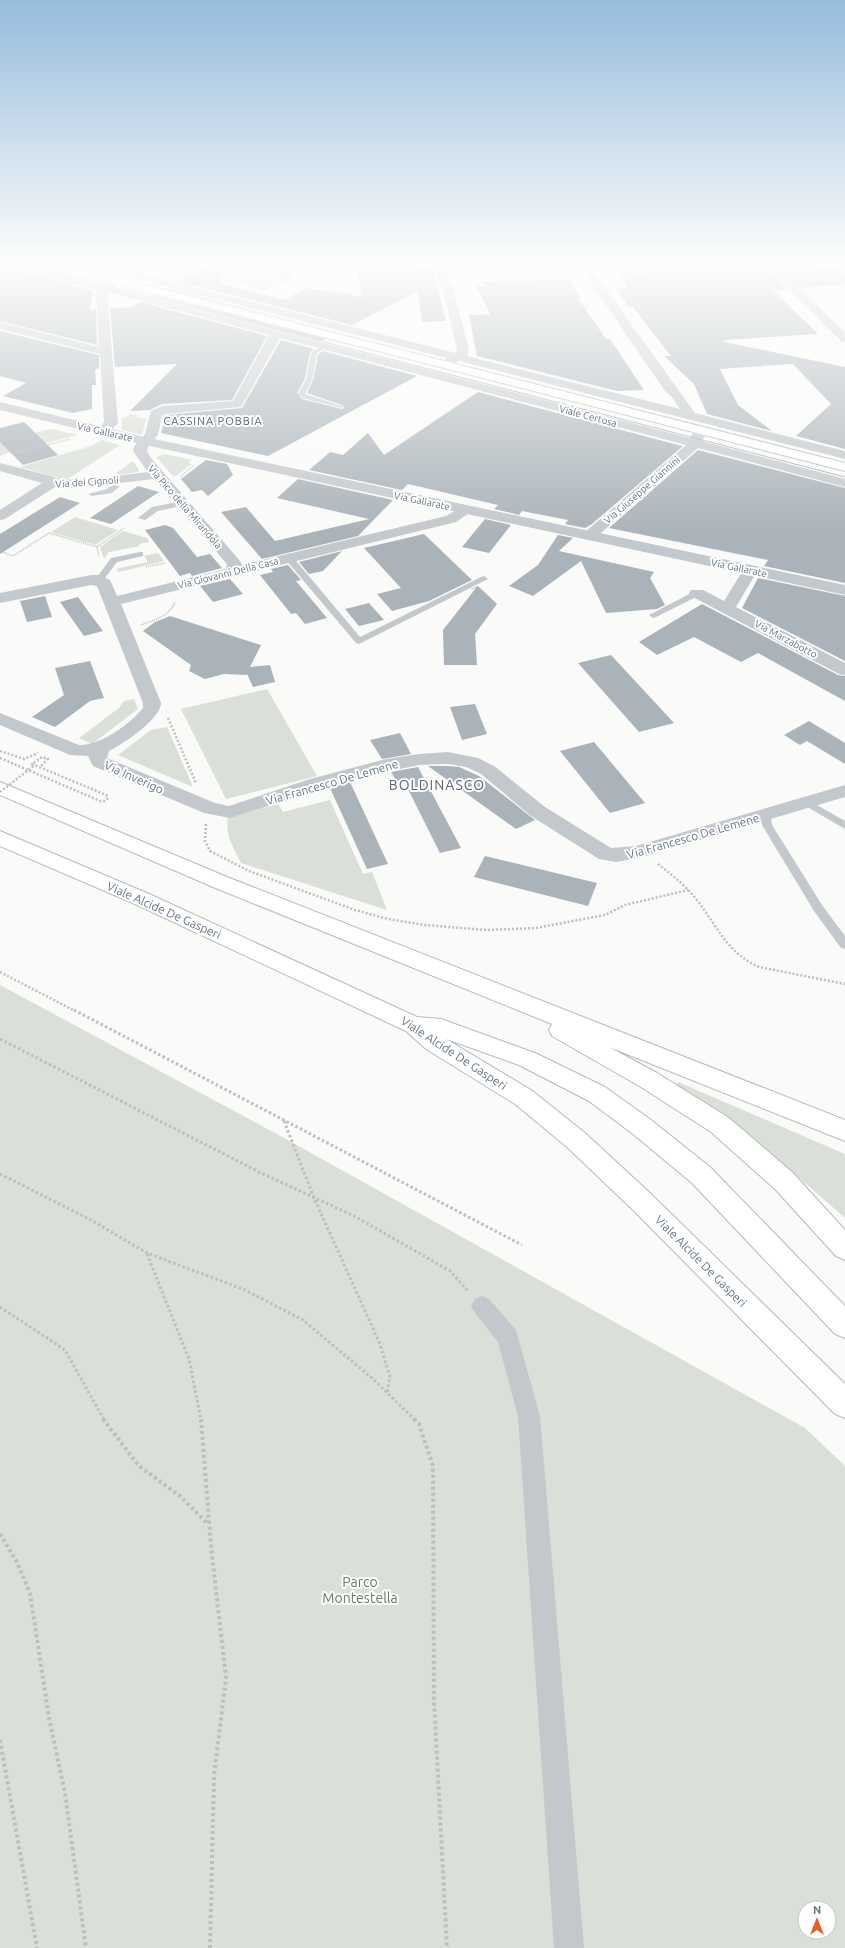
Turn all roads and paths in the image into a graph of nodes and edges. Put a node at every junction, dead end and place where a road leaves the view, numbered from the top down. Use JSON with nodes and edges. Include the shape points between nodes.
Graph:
{"nodes":[{"id":1,"x":105,"y":354,"type":"edge"},
{"id":2,"x":265,"y":354,"type":"edge"},
{"id":3,"x":314,"y":354,"type":"edge"},
{"id":4,"x":350,"y":354,"type":"edge"},
{"id":5,"x":404,"y":354,"type":"edge"},
{"id":6,"x":445,"y":354,"type":"edge"},
{"id":7,"x":460,"y":354,"type":"edge"},
{"id":8,"x":645,"y":354,"type":"edge"},
{"id":9,"x":457,"y":357,"type":"junction"},
{"id":10,"x":443,"y":364,"type":"junction"},
{"id":11,"x":669,"y":388,"type":"junction"},
{"id":12,"x":635,"y":402,"type":"junction"},
{"id":13,"x":0,"y":406,"type":"edge"},
{"id":14,"x":340,"y":407,"type":"dead end"},
{"id":15,"x":691,"y":417,"type":"junction"},
{"id":16,"x":110,"y":418,"type":"junction"},
{"id":17,"x":155,"y":418,"type":"junction"},
{"id":18,"x":705,"y":426,"type":"junction"},
{"id":19,"x":103,"y":432,"type":"junction"},
{"id":20,"x":73,"y":438,"type":"dead end"},
{"id":21,"x":145,"y":441,"type":"junction"},
{"id":22,"x":694,"y":444,"type":"junction"},
{"id":23,"x":10,"y":455,"type":"dead end"},
{"id":24,"x":845,"y":456,"type":"edge"},
{"id":25,"x":194,"y":465,"type":"dead end"},
{"id":26,"x":0,"y":467,"type":"edge"},
{"id":27,"x":845,"y":467,"type":"edge"},
{"id":28,"x":157,"y":475,"type":"junction"},
{"id":29,"x":177,"y":480,"type":"dead end"},
{"id":30,"x":52,"y":483,"type":"junction"},
{"id":31,"x":845,"y":483,"type":"edge"},
{"id":32,"x":116,"y":486,"type":"dead end"},
{"id":33,"x":91,"y":489,"type":"junction"},
{"id":34,"x":182,"y":503,"type":"junction"},
{"id":35,"x":91,"y":505,"type":"dead end"},
{"id":36,"x":467,"y":510,"type":"junction"},
{"id":37,"x":0,"y":516,"type":"edge"},
{"id":38,"x":142,"y":518,"type":"dead end"},
{"id":39,"x":124,"y":528,"type":"dead end"},
{"id":40,"x":589,"y":536,"type":"junction"},
{"id":41,"x":97,"y":547,"type":"junction"},
{"id":42,"x":0,"y":552,"type":"edge"},
{"id":43,"x":140,"y":554,"type":"dead end"},
{"id":44,"x":289,"y":558,"type":"junction"},
{"id":45,"x":750,"y":570,"type":"junction"},
{"id":46,"x":233,"y":572,"type":"junction"},
{"id":47,"x":102,"y":577,"type":"junction"},
{"id":48,"x":484,"y":579,"type":"dead end"},
{"id":49,"x":845,"y":590,"type":"edge"},
{"id":50,"x":697,"y":593,"type":"joint"},
{"id":51,"x":0,"y":598,"type":"edge"},
{"id":52,"x":175,"y":600,"type":"dead end"},
{"id":53,"x":111,"y":602,"type":"junction"},
{"id":54,"x":728,"y":608,"type":"junction"},
{"id":55,"x":654,"y":615,"type":"dead end"},
{"id":56,"x":123,"y":631,"type":"junction"},
{"id":57,"x":845,"y":670,"type":"edge"},
{"id":58,"x":166,"y":714,"type":"dead end"},
{"id":59,"x":0,"y":718,"type":"edge"},
{"id":60,"x":100,"y":749,"type":"junction"},
{"id":61,"x":0,"y":751,"type":"edge"},
{"id":62,"x":0,"y":758,"type":"edge"},
{"id":63,"x":32,"y":758,"type":"dead end"},
{"id":64,"x":35,"y":765,"type":"junction"},
{"id":65,"x":41,"y":766,"type":"dead end"},
{"id":66,"x":0,"y":788,"type":"edge"},
{"id":67,"x":845,"y":791,"type":"edge"},
{"id":68,"x":0,"y":792,"type":"edge"},
{"id":69,"x":194,"y":793,"type":"junction"},
{"id":70,"x":808,"y":803,"type":"junction"},
{"id":71,"x":766,"y":815,"type":"junction"},
{"id":72,"x":206,"y":817,"type":"dead end"},
{"id":73,"x":845,"y":826,"type":"edge"},
{"id":74,"x":0,"y":838,"type":"edge"},
{"id":75,"x":654,"y":861,"type":"dead end"},
{"id":76,"x":688,"y":890,"type":"junction"},
{"id":77,"x":845,"y":945,"type":"edge"},
{"id":78,"x":417,"y":960,"type":"junction"},
{"id":79,"x":0,"y":972,"type":"edge"},
{"id":80,"x":845,"y":984,"type":"edge"},
{"id":81,"x":414,"y":1025,"type":"junction"},
{"id":82,"x":0,"y":1039,"type":"edge"},
{"id":83,"x":284,"y":1121,"type":"junction"},
{"id":84,"x":845,"y":1131,"type":"edge"},
{"id":85,"x":0,"y":1174,"type":"edge"},
{"id":86,"x":314,"y":1198,"type":"junction"},
{"id":87,"x":522,"y":1245,"type":"dead end"},
{"id":88,"x":845,"y":1248,"type":"edge"},
{"id":89,"x":147,"y":1253,"type":"junction"},
{"id":90,"x":482,"y":1306,"type":"joint"},
{"id":91,"x":0,"y":1307,"type":"edge"},
{"id":92,"x":845,"y":1325,"type":"edge"},
{"id":93,"x":387,"y":1393,"type":"junction"},
{"id":94,"x":845,"y":1404,"type":"edge"},
{"id":95,"x":209,"y":1524,"type":"junction"},
{"id":96,"x":0,"y":1534,"type":"edge"},
{"id":97,"x":0,"y":1740,"type":"edge"},
{"id":98,"x":37,"y":1948,"type":"edge"},
{"id":99,"x":86,"y":1948,"type":"edge"},
{"id":100,"x":210,"y":1948,"type":"edge"},
{"id":101,"x":447,"y":1948,"type":"edge"},
{"id":102,"x":569,"y":1948,"type":"edge"}],
"edges":[{"from":1,"to":16,"type":"street"},
{"from":2,"to":17,"type":"street","via":[[237,404],[168,408],[159,412]]},
{"from":3,"to":14,"type":"lane","via":[[310,380],[301,394],[304,398]]},
{"from":4,"to":22,"type":"street","name":"Viale Certosa"},
{"from":5,"to":10,"type":"main road","name":"Viale Certosa"},
{"from":6,"to":9,"type":"street","name":"Viale Certosa"},
{"from":7,"to":9,"type":"street"},
{"from":8,"to":11,"type":"street"},
{"from":9,"to":10,"type":"street"},
{"from":9,"to":12,"type":"street","name":"Viale Certosa"},
{"from":10,"to":18,"type":"main road","name":"Viale Certosa"},
{"from":11,"to":12,"type":"street","via":[[666,395],[660,398]]},
{"from":11,"to":15,"type":"street","via":[[677,395]]},
{"from":12,"to":15,"type":"street","name":"Viale Certosa"},
{"from":13,"to":19,"type":"street","name":"Via Gallarate"},
{"from":15,"to":18,"type":"street","name":"Viale Certosa"},
{"from":16,"to":17,"type":"path","via":[[128,415]]},
{"from":16,"to":19,"type":"street","via":[[111,423]]},
{"from":17,"to":21,"type":"street","via":[[151,435]]},
{"from":18,"to":22,"type":"street"},
{"from":18,"to":24,"type":"street","name":"Viale Certosa"},
{"from":18,"to":27,"type":"main road","name":"Viale Certosa"},
{"from":19,"to":21,"type":"street","name":"Via Gallarate"},
{"from":20,"to":23,"type":"path"},
{"from":21,"to":28,"type":"street","name":"Via Pico della Mirandola","via":[[140,451]]},
{"from":21,"to":36,"type":"street","name":"Via Gallarate"},
{"from":22,"to":31,"type":"street","name":"Viale Certosa"},
{"from":22,"to":40,"type":"street","name":"Via Giuseppe Giannini"},
{"from":25,"to":29,"type":"path"},
{"from":26,"to":30,"type":"street","via":[[46,479]]},
{"from":28,"to":33,"type":"street","name":"Via dei Cignoli"},
{"from":28,"to":34,"type":"street","name":"Via Pico della Mirandola"},
{"from":30,"to":33,"type":"street","name":"Via dei Cignoli"},
{"from":30,"to":37,"type":"street","name":"Via dei Cignoli"},
{"from":32,"to":33,"type":"lane","via":[[109,491]]},
{"from":33,"to":35,"type":"lane"},
{"from":34,"to":38,"type":"lane","via":[[155,509]]},
{"from":34,"to":46,"type":"street","name":"Via Pico della Mirandola","via":[[234,564]]},
{"from":36,"to":40,"type":"street","name":"Via Gallarate"},
{"from":36,"to":44,"type":"street","name":"Via Giovanni Della Casa","via":[[451,519]]},
{"from":39,"to":41,"type":"path"},
{"from":40,"to":45,"type":"street","name":"Via Gallarate"},
{"from":41,"to":42,"type":"path","via":[[49,533],[13,556]]},
{"from":41,"to":47,"type":"path"},
{"from":43,"to":47,"type":"lane","via":[[114,560]]},
{"from":44,"to":46,"type":"street","name":"Via Giovanni Della Casa"},
{"from":44,"to":48,"type":"lane","via":[[359,641]]},
{"from":45,"to":49,"type":"street","name":"Via Gallarate"},
{"from":45,"to":54,"type":"street"},
{"from":46,"to":53,"type":"street","name":"Via Giovanni Della Casa"},
{"from":47,"to":51,"type":"street"},
{"from":47,"to":53,"type":"street"},
{"from":50,"to":54,"type":"street","name":"Via Marzabotto"},
{"from":50,"to":55,"type":"lane"},
{"from":52,"to":56,"type":"path","via":[[167,614]]},
{"from":53,"to":56,"type":"street"},
{"from":54,"to":57,"type":"street","name":"Via Marzabotto"},
{"from":56,"to":60,"type":"street","via":[[152,703],[152,709]]},
{"from":58,"to":69,"type":"path"},
{"from":59,"to":60,"type":"street","name":"Via Inverigo","via":[[76,751]]},
{"from":60,"to":69,"type":"street","name":"Via Inverigo","via":[[97,758],[100,762]]},
{"from":61,"to":63,"type":"path","via":[[20,760]]},
{"from":62,"to":64,"type":"path","via":[[100,801],[108,798]]},
{"from":64,"to":65,"type":"path","via":[[32,764],[42,757],[48,759]]},
{"from":64,"to":68,"type":"path","bridge":true},
{"from":66,"to":78,"type":"main road","via":[[220,882]]},
{"from":67,"to":70,"type":"street","name":"Via Francesco De Lemene"},
{"from":69,"to":71,"type":"street","name":"Via Francesco De Lemene","via":[[211,809],[230,812],[400,762],[430,758],[472,762],[500,779],[528,804],[606,854],[623,856]]},
{"from":70,"to":71,"type":"street","name":"Via Francesco De Lemene"},
{"from":70,"to":73,"type":"lane"},
{"from":71,"to":77,"type":"lane","via":[[767,825],[818,908]]},
{"from":72,"to":76,"type":"path","via":[[205,841],[210,851],[222,858],[249,871],[355,910],[425,925],[486,930],[536,928],[605,915],[625,905]]},
{"from":74,"to":81,"type":"main road","name":"Viale Alcide De Gasperi","via":[[142,899]]},
{"from":75,"to":76,"type":"path"},
{"from":76,"to":80,"type":"path","via":[[729,948],[747,962],[759,967]]},
{"from":78,"to":84,"type":"main road"},
{"from":78,"to":88,"type":"main road","via":[[573,1037],[649,1080],[720,1125],[784,1181]]},
{"from":79,"to":83,"type":"path"},
{"from":81,"to":92,"type":"main road","via":[[441,1028],[527,1059],[596,1094],[701,1175]]},
{"from":81,"to":94,"type":"main road","name":"Viale Alcide De Gasperi","via":[[434,1043],[523,1097],[576,1140]]},
{"from":82,"to":86,"type":"path"},
{"from":83,"to":86,"type":"path"},
{"from":83,"to":87,"type":"path"},
{"from":85,"to":89,"type":"path","via":[[91,1220]]},
{"from":86,"to":90,"type":"path","via":[[356,1217],[450,1271]]},
{"from":86,"to":93,"type":"path","via":[[380,1344],[390,1377]]},
{"from":89,"to":93,"type":"path","via":[[245,1290],[303,1320]]},
{"from":89,"to":95,"type":"path","via":[[189,1359],[200,1412]]},
{"from":90,"to":102,"type":"street","via":[[508,1337],[529,1416]]},
{"from":91,"to":95,"type":"path","via":[[65,1350],[102,1417],[139,1466],[180,1496]]},
{"from":93,"to":101,"type":"path","via":[[420,1424],[433,1466],[434,1701]]},
{"from":95,"to":100,"type":"path","via":[[226,1678],[214,1776]]},
{"from":96,"to":99,"type":"path","via":[[17,1562],[30,1593],[49,1718],[65,1794]]},
{"from":97,"to":98,"type":"path"}]}
